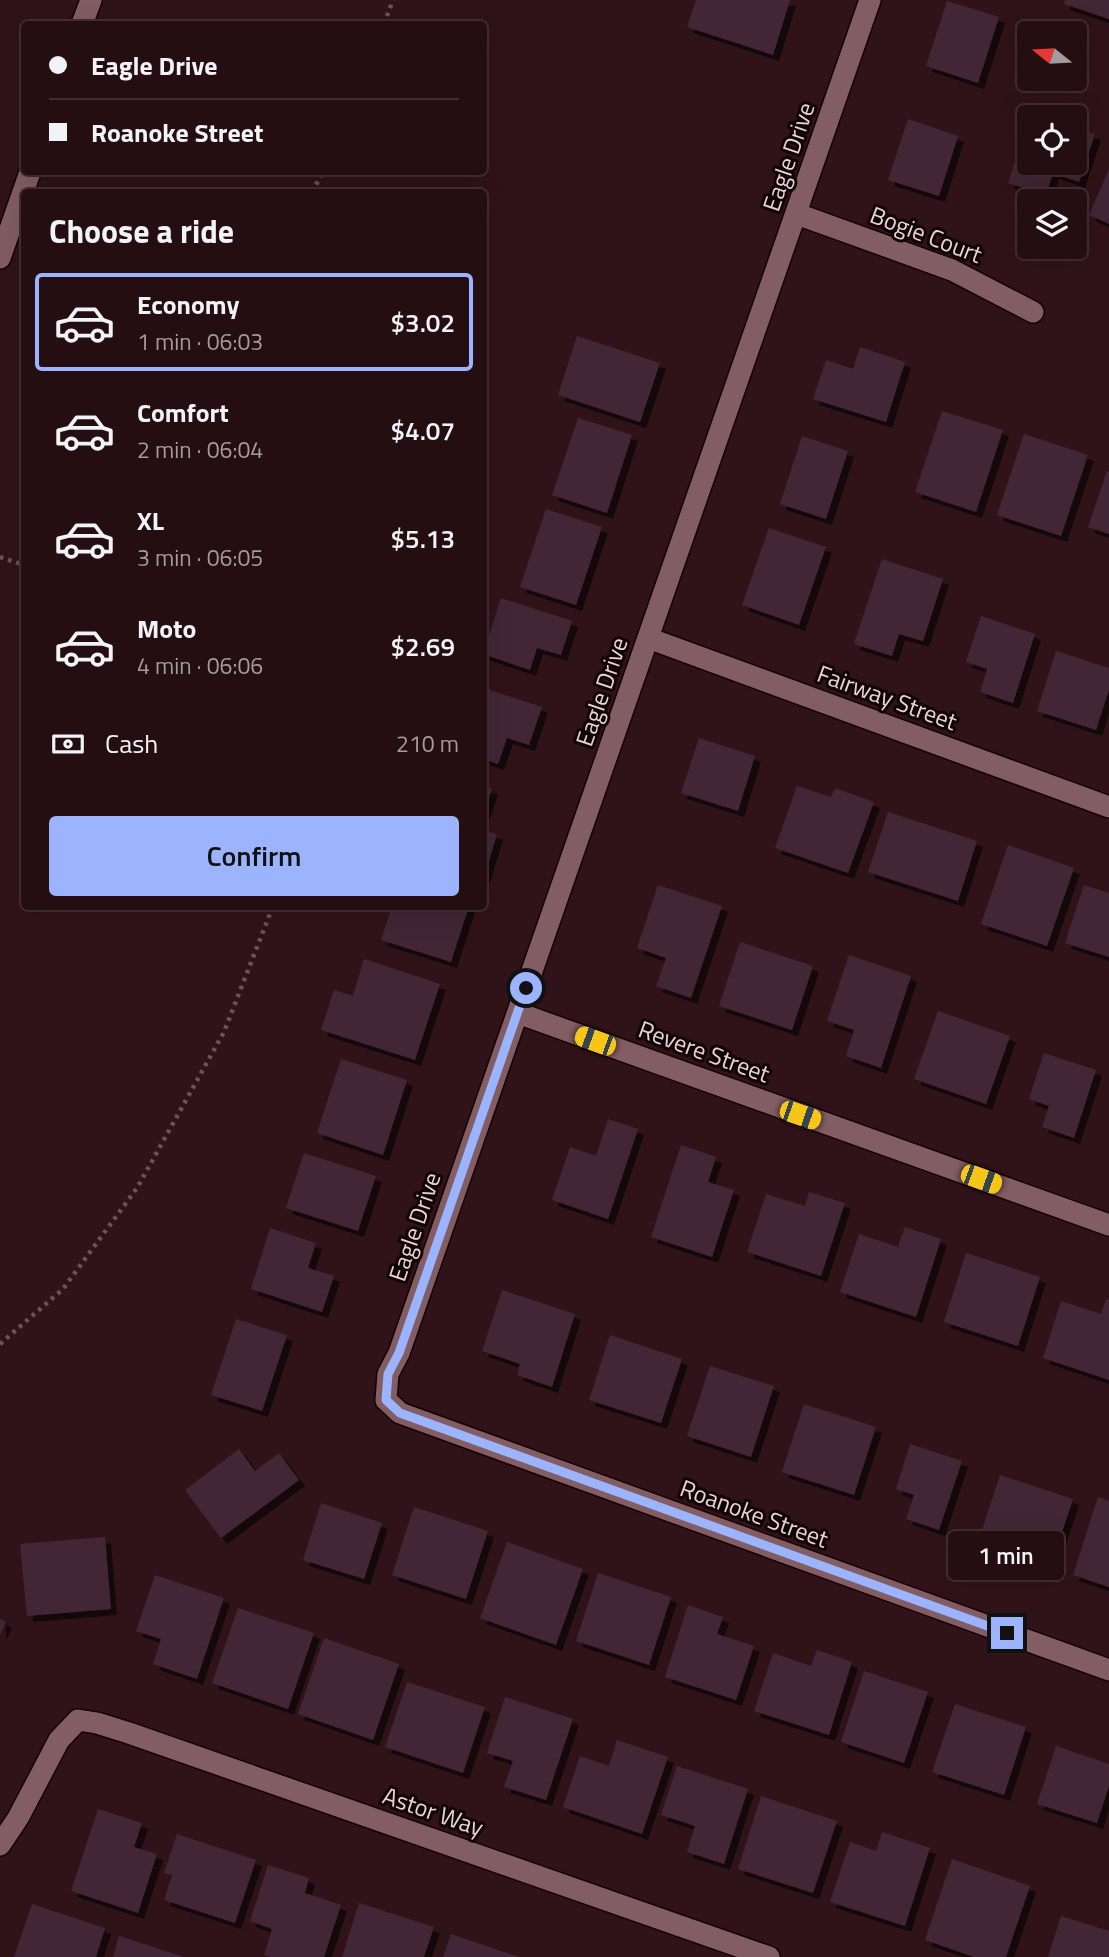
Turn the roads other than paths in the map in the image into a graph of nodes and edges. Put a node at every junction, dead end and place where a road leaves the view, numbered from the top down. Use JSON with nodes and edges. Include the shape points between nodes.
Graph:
{"nodes":[{"id":1,"x":91,"y":0,"type":"edge"},
{"id":2,"x":870,"y":0,"type":"edge"},
{"id":3,"x":83,"y":21,"type":"edge"},
{"id":4,"x":21,"y":198,"type":"edge"},
{"id":5,"x":797,"y":214,"type":"junction"},
{"id":6,"x":0,"y":258,"type":"edge"},
{"id":7,"x":1033,"y":312,"type":"dead end"},
{"id":8,"x":648,"y":638,"type":"junction"},
{"id":9,"x":1109,"y":807,"type":"edge"},
{"id":10,"x":518,"y":1013,"type":"junction"},
{"id":11,"x":1109,"y":1225,"type":"edge"},
{"id":12,"x":386,"y":1400,"type":"joint"},
{"id":13,"x":1109,"y":1670,"type":"edge"},
{"id":14,"x":0,"y":1844,"type":"edge"},
{"id":15,"x":769,"y":1957,"type":"edge"}],
"edges":[{"from":1,"to":3,"type":"street"},
{"from":2,"to":5,"type":"street","name":"Eagle Drive"},
{"from":4,"to":6,"type":"street"},
{"from":5,"to":7,"type":"street","name":"Bogie Court","via":[[960,273]]},
{"from":5,"to":8,"type":"street","name":"Eagle Drive"},
{"from":8,"to":9,"type":"street","name":"Fairway Street"},
{"from":8,"to":10,"type":"street","name":"Eagle Drive"},
{"from":10,"to":11,"type":"street","name":"Revere Street"},
{"from":10,"to":12,"type":"street","name":"Eagle Drive","via":[[388,1374]]},
{"from":12,"to":13,"type":"street","name":"Roanoke Street","via":[[400,1413]]},
{"from":14,"to":15,"type":"street","name":"Astor Way","via":[[59,1740],[78,1720],[129,1733]]}]}
